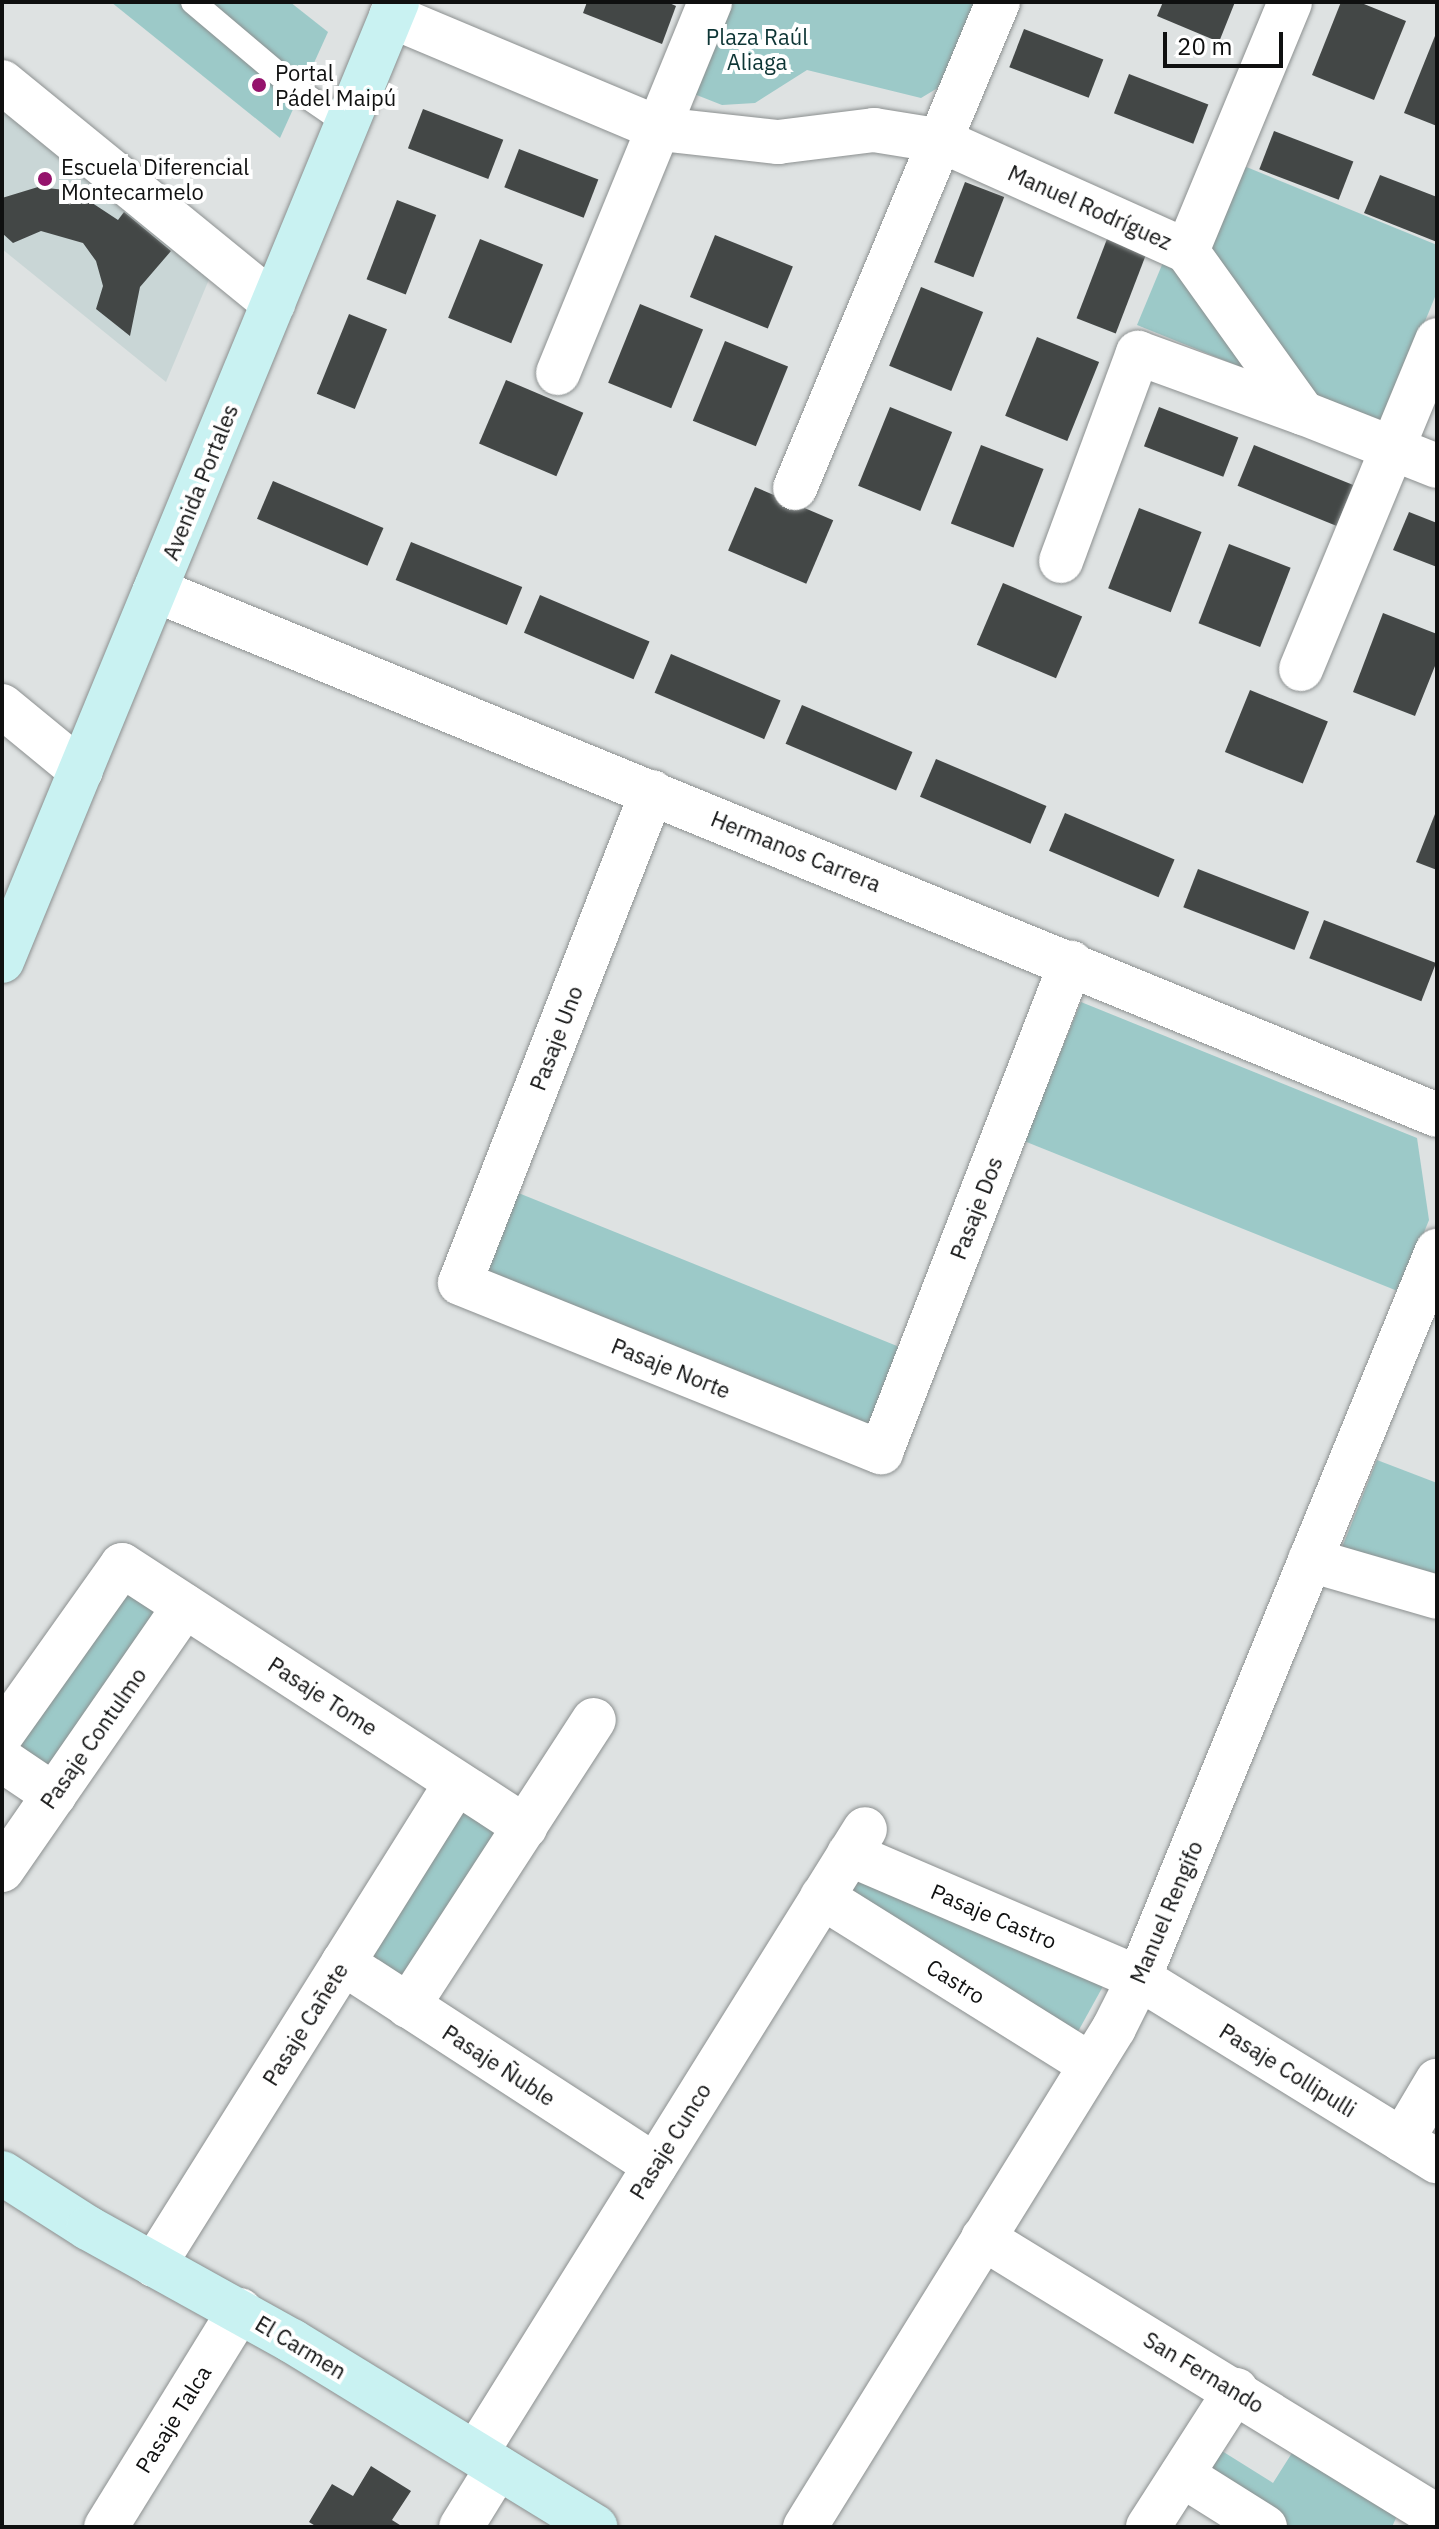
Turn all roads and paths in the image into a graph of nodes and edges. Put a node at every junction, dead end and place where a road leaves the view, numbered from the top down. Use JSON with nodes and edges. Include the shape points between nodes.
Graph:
{"nodes":[{"id":1,"x":193,"y":2,"type":"edge"},
{"id":2,"x":710,"y":2,"type":"edge"},
{"id":3,"x":998,"y":2,"type":"edge"},
{"id":4,"x":1290,"y":2,"type":"edge"},
{"id":5,"x":394,"y":9,"type":"edge"},
{"id":6,"x":2,"y":82,"type":"edge"},
{"id":7,"x":347,"y":124,"type":"junction"},
{"id":8,"x":660,"y":129,"type":"junction"},
{"id":9,"x":942,"y":141,"type":"junction"},
{"id":10,"x":1187,"y":251,"type":"junction"},
{"id":11,"x":273,"y":303,"type":"junction"},
{"id":12,"x":1437,"y":340,"type":"edge"},
{"id":13,"x":558,"y":373,"type":"dead end"},
{"id":14,"x":1303,"y":413,"type":"junction"},
{"id":15,"x":1393,"y":447,"type":"junction"},
{"id":16,"x":1437,"y":466,"type":"edge"},
{"id":17,"x":795,"y":488,"type":"dead end"},
{"id":18,"x":1061,"y":561,"type":"dead end"},
{"id":19,"x":155,"y":590,"type":"junction"},
{"id":20,"x":1301,"y":669,"type":"dead end"},
{"id":21,"x":2,"y":706,"type":"edge"},
{"id":22,"x":81,"y":771,"type":"junction"},
{"id":23,"x":652,"y":792,"type":"junction"},
{"id":24,"x":2,"y":961,"type":"edge"},
{"id":25,"x":1071,"y":963,"type":"junction"},
{"id":26,"x":1436,"y":1111,"type":"edge"},
{"id":27,"x":1437,"y":1251,"type":"edge"},
{"id":28,"x":460,"y":1283,"type":"joint"},
{"id":29,"x":881,"y":1452,"type":"joint"},
{"id":30,"x":1310,"y":1560,"type":"junction"},
{"id":31,"x":1437,"y":1597,"type":"edge"},
{"id":32,"x":185,"y":1606,"type":"junction"},
{"id":33,"x":594,"y":1720,"type":"dead end"},
{"id":34,"x":2,"y":1734,"type":"edge"},
{"id":35,"x":2,"y":1760,"type":"edge"},
{"id":36,"x":456,"y":1783,"type":"junction"},
{"id":37,"x":54,"y":1795,"type":"junction"},
{"id":38,"x":525,"y":1827,"type":"junction"},
{"id":39,"x":857,"y":1842,"type":"joint"},
{"id":40,"x":2,"y":1870,"type":"edge"},
{"id":41,"x":822,"y":1897,"type":"junction"},
{"id":42,"x":343,"y":1963,"type":"junction"},
{"id":43,"x":1139,"y":1978,"type":"junction"},
{"id":44,"x":408,"y":2006,"type":"junction"},
{"id":45,"x":1091,"y":2065,"type":"junction"},
{"id":46,"x":1437,"y":2081,"type":"edge"},
{"id":47,"x":1419,"y":2151,"type":"edge"},
{"id":48,"x":655,"y":2166,"type":"junction"},
{"id":49,"x":2,"y":2173,"type":"edge"},
{"id":50,"x":983,"y":2238,"type":"junction"},
{"id":51,"x":154,"y":2265,"type":"junction"},
{"id":52,"x":240,"y":2310,"type":"junction"},
{"id":53,"x":1236,"y":2390,"type":"junction"},
{"id":54,"x":487,"y":2460,"type":"junction"},
{"id":55,"x":1182,"y":2475,"type":"junction"},
{"id":56,"x":1423,"y":2507,"type":"edge"},
{"id":57,"x":106,"y":2527,"type":"edge"},
{"id":58,"x":461,"y":2527,"type":"edge"},
{"id":59,"x":595,"y":2527,"type":"edge"},
{"id":60,"x":805,"y":2527,"type":"edge"},
{"id":61,"x":1148,"y":2527,"type":"edge"},
{"id":62,"x":1265,"y":2527,"type":"edge"}],
"edges":[{"from":1,"to":7,"type":"lane","via":[[296,89]]},
{"from":2,"to":8,"type":"street"},
{"from":3,"to":9,"type":"street"},
{"from":4,"to":10,"type":"street"},
{"from":5,"to":7,"type":"main road","name":"Avenida Portales"},
{"from":5,"to":8,"type":"street","name":"Manuel Rodríguez"},
{"from":6,"to":11,"type":"street"},
{"from":7,"to":11,"type":"main road","name":"Avenida Portales"},
{"from":8,"to":9,"type":"street","name":"Manuel Rodríguez","via":[[778,142],[874,130]]},
{"from":8,"to":13,"type":"street"},
{"from":9,"to":10,"type":"street","name":"Manuel Rodríguez"},
{"from":9,"to":17,"type":"street"},
{"from":10,"to":14,"type":"street","name":"Manuel Rodríguez"},
{"from":11,"to":19,"type":"main road","name":"Avenida Portales"},
{"from":12,"to":15,"type":"street"},
{"from":14,"to":15,"type":"street"},
{"from":14,"to":18,"type":"street","via":[[1138,353]]},
{"from":15,"to":16,"type":"street"},
{"from":15,"to":20,"type":"street"},
{"from":19,"to":22,"type":"main road","name":"Avenida Portales"},
{"from":19,"to":23,"type":"street","name":"Hermanos Carrera"},
{"from":21,"to":22,"type":"street"},
{"from":22,"to":24,"type":"main road","name":"Avenida Portales"},
{"from":23,"to":25,"type":"street","name":"Hermanos Carrera"},
{"from":23,"to":28,"type":"street","name":"Pasaje Uno"},
{"from":25,"to":26,"type":"street","name":"Hermanos Carrera"},
{"from":25,"to":29,"type":"street","name":"Pasaje Dos"},
{"from":27,"to":30,"type":"street","name":"Manuel Rengifo"},
{"from":28,"to":29,"type":"street","name":"Pasaje Norte"},
{"from":30,"to":31,"type":"street"},
{"from":30,"to":43,"type":"street","name":"Manuel Rengifo"},
{"from":32,"to":34,"type":"street","name":"Pasaje Tome","via":[[122,1565]]},
{"from":32,"to":36,"type":"street","name":"Pasaje Tome"},
{"from":32,"to":37,"type":"street","name":"Pasaje Contulmo"},
{"from":33,"to":38,"type":"street"},
{"from":35,"to":37,"type":"street"},
{"from":36,"to":38,"type":"street","name":"Pasaje Tome"},
{"from":36,"to":42,"type":"street","name":"Pasaje Cañete"},
{"from":37,"to":40,"type":"street","name":"Pasaje Contulmo"},
{"from":38,"to":44,"type":"street"},
{"from":39,"to":41,"type":"street","name":"Pasaje Cunco"},
{"from":39,"to":43,"type":"street","name":"Pasaje Castro"},
{"from":41,"to":45,"type":"street","name":"Castro"},
{"from":41,"to":48,"type":"street","name":"Pasaje Cunco"},
{"from":42,"to":44,"type":"street","name":"Pasaje Ñuble"},
{"from":42,"to":51,"type":"street","name":"Pasaje Cañete"},
{"from":43,"to":45,"type":"street","name":"Manuel Rengifo"},
{"from":43,"to":47,"type":"street","name":"Pasaje Collipulli"},
{"from":44,"to":48,"type":"street","name":"Pasaje Ñuble"},
{"from":45,"to":50,"type":"street","name":"Manuel Rengifo"},
{"from":46,"to":47,"type":"street"},
{"from":48,"to":54,"type":"street","name":"Pasaje Cunco"},
{"from":49,"to":51,"type":"main road","name":"El Carmen"},
{"from":50,"to":53,"type":"street","name":"San Fernando"},
{"from":50,"to":60,"type":"street","name":"Manuel Rengifo"},
{"from":51,"to":52,"type":"main road","name":"El Carmen"},
{"from":52,"to":54,"type":"main road","name":"El Carmen"},
{"from":52,"to":57,"type":"street","name":"Pasaje Talca"},
{"from":53,"to":55,"type":"street"},
{"from":53,"to":56,"type":"street","name":"San Fernando"},
{"from":54,"to":58,"type":"street","name":"Pasaje Cunco"},
{"from":54,"to":59,"type":"main road","name":"El Carmen"},
{"from":55,"to":61,"type":"street"},
{"from":55,"to":62,"type":"street"}]}
